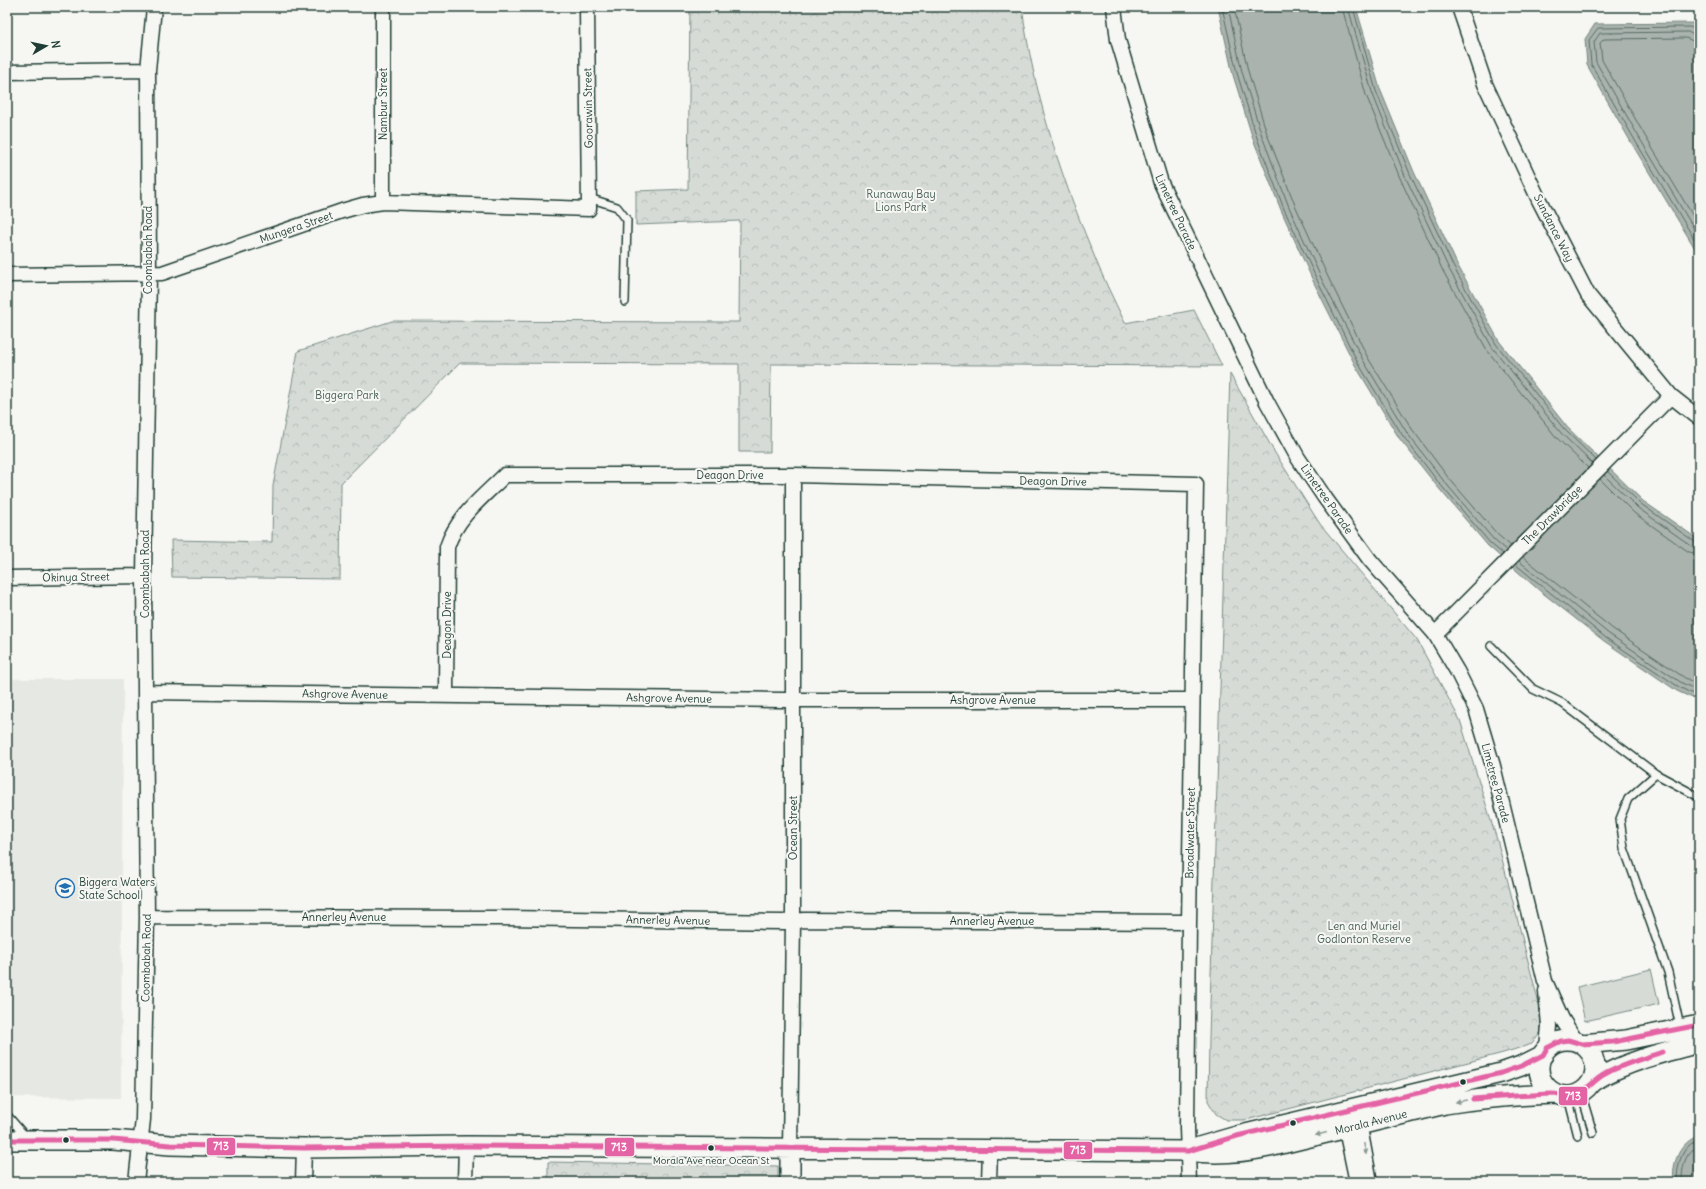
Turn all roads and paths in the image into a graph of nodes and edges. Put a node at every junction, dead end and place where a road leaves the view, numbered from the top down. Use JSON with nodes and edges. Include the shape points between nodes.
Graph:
{"nodes":[{"id":1,"x":154,"y":7,"type":"edge"},
{"id":2,"x":383,"y":7,"type":"edge"},
{"id":3,"x":587,"y":7,"type":"edge"},
{"id":4,"x":1114,"y":7,"type":"edge"},
{"id":5,"x":1458,"y":7,"type":"edge"},
{"id":6,"x":148,"y":70,"type":"junction"},
{"id":7,"x":7,"y":72,"type":"edge"},
{"id":8,"x":383,"y":202,"type":"junction"},
{"id":9,"x":589,"y":203,"type":"junction"},
{"id":10,"x":149,"y":274,"type":"junction"},
{"id":11,"x":7,"y":275,"type":"edge"},
{"id":12,"x":625,"y":302,"type":"dead end"},
{"id":13,"x":1671,"y":396,"type":"junction"},
{"id":14,"x":1699,"y":418,"type":"edge"},
{"id":15,"x":793,"y":475,"type":"junction"},
{"id":16,"x":1196,"y":484,"type":"joint"},
{"id":17,"x":144,"y":576,"type":"junction"},
{"id":18,"x":7,"y":578,"type":"edge"},
{"id":19,"x":1435,"y":634,"type":"junction"},
{"id":20,"x":1491,"y":646,"type":"dead end"},
{"id":21,"x":146,"y":692,"type":"junction"},
{"id":22,"x":446,"y":695,"type":"junction"},
{"id":23,"x":794,"y":699,"type":"junction"},
{"id":24,"x":1192,"y":700,"type":"junction"},
{"id":25,"x":1656,"y":774,"type":"junction"},
{"id":26,"x":1699,"y":797,"type":"edge"},
{"id":27,"x":147,"y":917,"type":"junction"},
{"id":28,"x":794,"y":921,"type":"junction"},
{"id":29,"x":1189,"y":922,"type":"junction"},
{"id":30,"x":1545,"y":981,"type":"junction"},
{"id":31,"x":1699,"y":1025,"type":"edge"},
{"id":32,"x":1680,"y":1030,"type":"junction"},
{"id":33,"x":1579,"y":1043,"type":"junction"},
{"id":34,"x":1699,"y":1043,"type":"edge"},
{"id":35,"x":1545,"y":1052,"type":"junction"},
{"id":36,"x":1574,"y":1091,"type":"junction"},
{"id":37,"x":7,"y":1115,"type":"edge"},
{"id":38,"x":1351,"y":1118,"type":"junction"},
{"id":39,"x":1593,"y":1134,"type":"dead end"},
{"id":40,"x":1578,"y":1136,"type":"dead end"},
{"id":41,"x":28,"y":1139,"type":"junction"},
{"id":42,"x":7,"y":1140,"type":"edge"},
{"id":43,"x":140,"y":1142,"type":"junction"},
{"id":44,"x":466,"y":1146,"type":"junction"},
{"id":45,"x":304,"y":1148,"type":"junction"},
{"id":46,"x":790,"y":1148,"type":"junction"},
{"id":47,"x":990,"y":1150,"type":"junction"},
{"id":48,"x":1188,"y":1151,"type":"junction"},
{"id":49,"x":136,"y":1182,"type":"edge"},
{"id":50,"x":303,"y":1182,"type":"edge"},
{"id":51,"x":465,"y":1182,"type":"edge"},
{"id":52,"x":790,"y":1182,"type":"edge"},
{"id":53,"x":989,"y":1182,"type":"edge"},
{"id":54,"x":1188,"y":1182,"type":"edge"},
{"id":55,"x":1357,"y":1182,"type":"edge"},
{"id":56,"x":1370,"y":1182,"type":"edge"}],
"edges":[{"from":1,"to":6,"type":"street","name":"Coombabah Road"},
{"from":2,"to":8,"type":"street","name":"Nambur Street"},
{"from":3,"to":9,"type":"street","name":"Goorawin Street"},
{"from":4,"to":19,"type":"street","name":"Limetree Parade","via":[[1118,40],[1161,183],[1267,402],[1324,498],[1370,560]]},
{"from":5,"to":13,"type":"street","name":"Sundance Way","via":[[1484,84],[1588,295]]},
{"from":6,"to":7,"type":"street"},
{"from":6,"to":10,"type":"street","name":"Coombabah Road"},
{"from":8,"to":9,"type":"street","name":"Mungera Street"},
{"from":8,"to":10,"type":"street","name":"Mungera Street","via":[[342,211],[162,273]]},
{"from":9,"to":12,"type":"lane","via":[[617,207],[627,220]]},
{"from":10,"to":11,"type":"street","name":"Mungera Street"},
{"from":10,"to":17,"type":"street","name":"Coombabah Road"},
{"from":13,"to":14,"type":"street","name":"Sundance Way"},
{"from":13,"to":19,"type":"street","name":"The Drawbridge"},
{"from":15,"to":16,"type":"street","name":"Deagon Drive"},
{"from":15,"to":22,"type":"street","name":"Deagon Drive","via":[[506,475],[464,514],[447,547]]},
{"from":15,"to":23,"type":"street","name":"Ocean Street"},
{"from":16,"to":24,"type":"street","name":"Broadwater Street"},
{"from":17,"to":18,"type":"street","name":"Okinya Street"},
{"from":17,"to":21,"type":"street","name":"Coombabah Road"},
{"from":19,"to":30,"type":"street","name":"Limetree Parade","via":[[1458,671],[1476,709],[1493,766]]},
{"from":20,"to":25,"type":"lane","via":[[1533,689],[1562,703]]},
{"from":21,"to":22,"type":"street","name":"Ashgrove Avenue"},
{"from":21,"to":27,"type":"street","name":"Coombabah Road"},
{"from":22,"to":23,"type":"street","name":"Ashgrove Avenue"},
{"from":23,"to":24,"type":"street","name":"Ashgrove Avenue"},
{"from":23,"to":28,"type":"street","name":"Ocean Street"},
{"from":24,"to":29,"type":"street","name":"Broadwater Street"},
{"from":25,"to":26,"type":"lane"},
{"from":25,"to":32,"type":"lane","via":[[1628,798],[1620,819],[1624,848],[1668,972]]},
{"from":27,"to":28,"type":"street","name":"Annerley Avenue"},
{"from":27,"to":43,"type":"street","name":"Coombabah Road","via":[[143,1119]]},
{"from":28,"to":29,"type":"street","name":"Annerley Avenue"},
{"from":28,"to":46,"type":"street","name":"Ocean Street"},
{"from":29,"to":48,"type":"street","name":"Broadwater Street"},
{"from":30,"to":33,"type":"street","name":"Limetree Parade","via":[[1562,1019]]},
{"from":30,"to":35,"type":"street","name":"Limetree Parade","via":[[1549,1026]]},
{"from":31,"to":32,"type":"main road"},
{"from":32,"to":33,"type":"main road","via":[[1626,1040]]},
{"from":33,"to":35,"type":"main road","via":[[1561,1041]]},
{"from":33,"to":36,"type":"main road","via":[[1589,1050],[1593,1057],[1595,1074]]},
{"from":34,"to":36,"type":"main road","name":"Morala Avenue","via":[[1606,1073]]},
{"from":35,"to":36,"type":"main road","via":[[1539,1070],[1544,1084]]},
{"from":35,"to":38,"type":"main road","name":"Morala Avenue","via":[[1521,1066],[1501,1073]]},
{"from":36,"to":38,"type":"main road","name":"Morala Avenue","one_way":true,"via":[[1469,1100]]},
{"from":36,"to":39,"type":"lane"},
{"from":36,"to":40,"type":"lane"},
{"from":37,"to":41,"type":"lane"},
{"from":38,"to":48,"type":"main road","name":"Morala Avenue","via":[[1244,1152],[1216,1154]]},
{"from":38,"to":55,"type":"street"},
{"from":38,"to":56,"type":"street","one_way":true},
{"from":41,"to":42,"type":"main road","name":"Morala Avenue"},
{"from":41,"to":43,"type":"main road","name":"Morala Avenue"},
{"from":43,"to":45,"type":"main road","name":"Morala Avenue"},
{"from":43,"to":49,"type":"street","name":"Coombabah Road"},
{"from":44,"to":45,"type":"main road","name":"Morala Avenue"},
{"from":44,"to":46,"type":"main road","name":"Morala Avenue"},
{"from":44,"to":51,"type":"street"},
{"from":45,"to":50,"type":"street"},
{"from":46,"to":47,"type":"main road","name":"Morala Avenue"},
{"from":46,"to":52,"type":"main road","name":"Ocean Street"},
{"from":47,"to":48,"type":"main road","name":"Morala Avenue"},
{"from":47,"to":53,"type":"street"},
{"from":48,"to":54,"type":"street","name":"Broadwater Street"}]}
